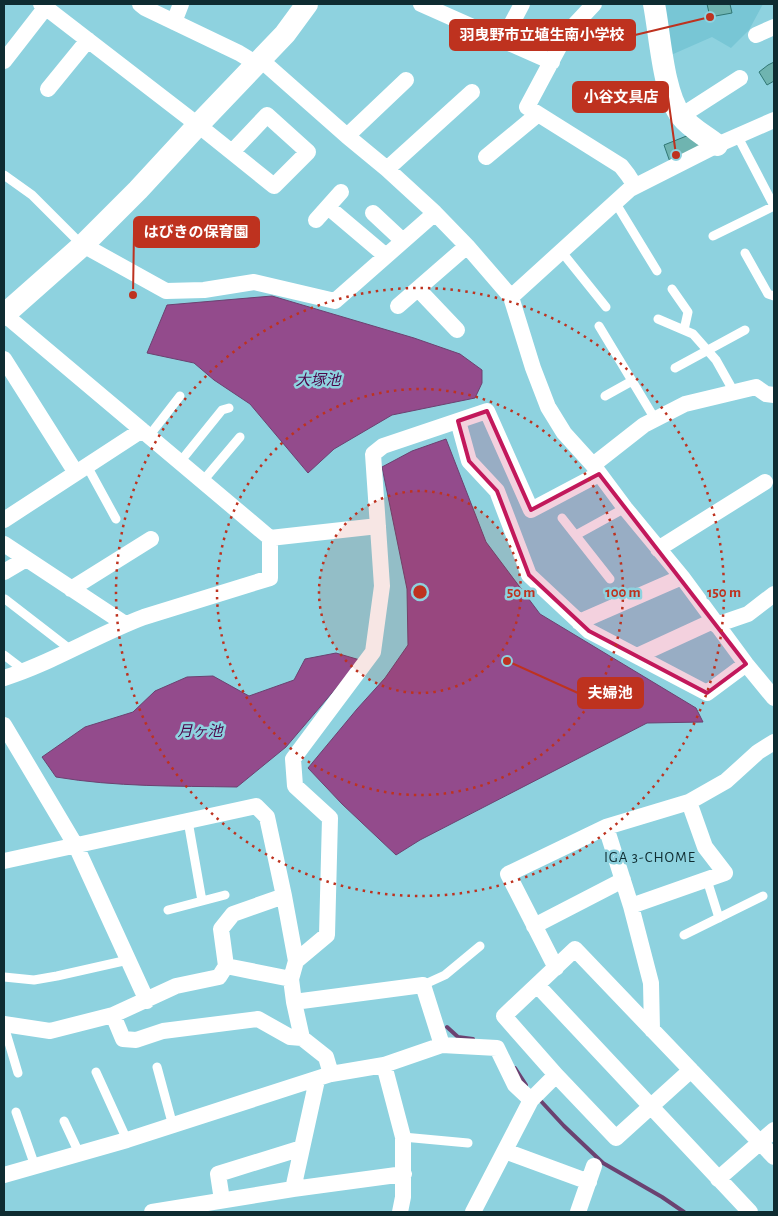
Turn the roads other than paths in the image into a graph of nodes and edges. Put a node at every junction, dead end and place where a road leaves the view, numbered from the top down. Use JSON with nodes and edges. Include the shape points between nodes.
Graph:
{"nodes":[{"id":1,"x":140,"y":4,"type":"edge"},
{"id":2,"x":181,"y":4,"type":"edge"},
{"id":3,"x":308,"y":4,"type":"edge"},
{"id":4,"x":421,"y":4,"type":"edge"},
{"id":5,"x":522,"y":4,"type":"edge"},
{"id":6,"x":594,"y":4,"type":"edge"},
{"id":7,"x":654,"y":4,"type":"edge"},
{"id":8,"x":43,"y":5,"type":"edge"},
{"id":9,"x":444,"y":8,"type":"edge"},
{"id":10,"x":174,"y":22,"type":"junction"},
{"id":11,"x":774,"y":27,"type":"edge"},
{"id":12,"x":756,"y":35,"type":"dead end"},
{"id":13,"x":88,"y":40,"type":"junction"},
{"id":14,"x":503,"y":40,"type":"junction"},
{"id":15,"x":4,"y":61,"type":"edge"},
{"id":16,"x":259,"y":62,"type":"junction"},
{"id":17,"x":552,"y":62,"type":"junction"},
{"id":18,"x":740,"y":78,"type":"dead end"},
{"id":19,"x":406,"y":80,"type":"dead end"},
{"id":20,"x":48,"y":89,"type":"dead end"},
{"id":21,"x":472,"y":92,"type":"dead end"},
{"id":22,"x":538,"y":114,"type":"junction"},
{"id":23,"x":681,"y":116,"type":"junction"},
{"id":24,"x":774,"y":120,"type":"edge"},
{"id":25,"x":198,"y":125,"type":"junction"},
{"id":26,"x":346,"y":136,"type":"junction"},
{"id":27,"x":738,"y":136,"type":"junction"},
{"id":28,"x":717,"y":145,"type":"junction"},
{"id":29,"x":232,"y":152,"type":"junction"},
{"id":30,"x":486,"y":157,"type":"dead end"},
{"id":31,"x":387,"y":169,"type":"junction"},
{"id":32,"x":4,"y":175,"type":"edge"},
{"id":33,"x":634,"y":186,"type":"junction"},
{"id":34,"x":341,"y":192,"type":"dead end"},
{"id":35,"x":615,"y":202,"type":"junction"},
{"id":36,"x":328,"y":206,"type":"junction"},
{"id":37,"x":373,"y":213,"type":"dead end"},
{"id":38,"x":435,"y":213,"type":"junction"},
{"id":39,"x":316,"y":220,"type":"dead end"},
{"id":40,"x":714,"y":236,"type":"dead end"},
{"id":41,"x":403,"y":241,"type":"junction"},
{"id":42,"x":83,"y":245,"type":"junction"},
{"id":43,"x":467,"y":246,"type":"junction"},
{"id":44,"x":561,"y":251,"type":"junction"},
{"id":45,"x":745,"y":253,"type":"dead end"},
{"id":46,"x":386,"y":256,"type":"junction"},
{"id":47,"x":657,"y":271,"type":"dead end"},
{"id":48,"x":418,"y":289,"type":"junction"},
{"id":49,"x":672,"y":289,"type":"dead end"},
{"id":50,"x":774,"y":296,"type":"edge"},
{"id":51,"x":511,"y":297,"type":"junction"},
{"id":52,"x":398,"y":306,"type":"dead end"},
{"id":53,"x":606,"y":307,"type":"dead end"},
{"id":54,"x":4,"y":314,"type":"edge"},
{"id":55,"x":658,"y":319,"type":"dead end"},
{"id":56,"x":599,"y":326,"type":"dead end"},
{"id":57,"x":456,"y":330,"type":"dead end"},
{"id":58,"x":684,"y":330,"type":"junction"},
{"id":59,"x":744,"y":330,"type":"dead end"},
{"id":60,"x":708,"y":350,"type":"junction"},
{"id":61,"x":4,"y":359,"type":"edge"},
{"id":62,"x":675,"y":368,"type":"dead end"},
{"id":63,"x":632,"y":381,"type":"junction"},
{"id":64,"x":734,"y":392,"type":"junction"},
{"id":65,"x":774,"y":395,"type":"edge"},
{"id":66,"x":180,"y":396,"type":"dead end"},
{"id":67,"x":605,"y":396,"type":"dead end"},
{"id":68,"x":229,"y":408,"type":"dead end"},
{"id":69,"x":655,"y":419,"type":"junction"},
{"id":70,"x":458,"y":421,"type":"junction"},
{"id":71,"x":146,"y":433,"type":"junction"},
{"id":72,"x":240,"y":436,"type":"dead end"},
{"id":73,"x":180,"y":462,"type":"junction"},
{"id":74,"x":596,"y":469,"type":"junction"},
{"id":75,"x":81,"y":470,"type":"junction"},
{"id":76,"x":202,"y":482,"type":"junction"},
{"id":77,"x":766,"y":482,"type":"dead end"},
{"id":78,"x":625,"y":508,"type":"junction"},
{"id":79,"x":562,"y":518,"type":"dead end"},
{"id":80,"x":4,"y":520,"type":"edge"},
{"id":81,"x":116,"y":520,"type":"dead end"},
{"id":82,"x":378,"y":526,"type":"junction"},
{"id":83,"x":576,"y":535,"type":"junction"},
{"id":84,"x":270,"y":538,"type":"junction"},
{"id":85,"x":151,"y":539,"type":"dead end"},
{"id":86,"x":4,"y":544,"type":"edge"},
{"id":87,"x":658,"y":549,"type":"junction"},
{"id":88,"x":26,"y":559,"type":"junction"},
{"id":89,"x":4,"y":572,"type":"edge"},
{"id":90,"x":682,"y":578,"type":"junction"},
{"id":91,"x":610,"y":579,"type":"dead end"},
{"id":92,"x":71,"y":589,"type":"junction"},
{"id":93,"x":774,"y":594,"type":"edge"},
{"id":94,"x":5,"y":599,"type":"edge"},
{"id":95,"x":579,"y":622,"type":"junction"},
{"id":96,"x":715,"y":623,"type":"junction"},
{"id":97,"x":125,"y":624,"type":"junction"},
{"id":98,"x":71,"y":650,"type":"junction"},
{"id":99,"x":4,"y":655,"type":"edge"},
{"id":100,"x":637,"y":656,"type":"junction"},
{"id":101,"x":746,"y":664,"type":"junction"},
{"id":102,"x":26,"y":672,"type":"junction"},
{"id":103,"x":4,"y":678,"type":"edge"},
{"id":104,"x":774,"y":698,"type":"edge"},
{"id":105,"x":4,"y":725,"type":"edge"},
{"id":106,"x":774,"y":742,"type":"edge"},
{"id":107,"x":688,"y":802,"type":"junction"},
{"id":108,"x":188,"y":821,"type":"junction"},
{"id":109,"x":606,"y":827,"type":"junction"},
{"id":110,"x":76,"y":846,"type":"junction"},
{"id":111,"x":4,"y":861,"type":"edge"},
{"id":112,"x":623,"y":880,"type":"junction"},
{"id":113,"x":707,"y":880,"type":"junction"},
{"id":114,"x":225,"y":895,"type":"dead end"},
{"id":115,"x":284,"y":896,"type":"junction"},
{"id":116,"x":763,"y":896,"type":"dead end"},
{"id":117,"x":202,"y":901,"type":"junction"},
{"id":118,"x":632,"y":906,"type":"junction"},
{"id":119,"x":168,"y":910,"type":"dead end"},
{"id":120,"x":719,"y":918,"type":"junction"},
{"id":121,"x":534,"y":926,"type":"junction"},
{"id":122,"x":684,"y":934,"type":"dead end"},
{"id":123,"x":480,"y":946,"type":"dead end"},
{"id":124,"x":128,"y":960,"type":"junction"},
{"id":125,"x":296,"y":961,"type":"junction"},
{"id":126,"x":226,"y":966,"type":"junction"},
{"id":127,"x":556,"y":968,"type":"junction"},
{"id":128,"x":4,"y":977,"type":"edge"},
{"id":129,"x":291,"y":979,"type":"junction"},
{"id":130,"x":423,"y":984,"type":"junction"},
{"id":131,"x":537,"y":985,"type":"junction"},
{"id":132,"x":147,"y":1001,"type":"junction"},
{"id":133,"x":294,"y":1002,"type":"junction"},
{"id":134,"x":114,"y":1015,"type":"junction"},
{"id":135,"x":4,"y":1025,"type":"edge"},
{"id":136,"x":652,"y":1030,"type":"junction"},
{"id":137,"x":302,"y":1038,"type":"junction"},
{"id":138,"x":442,"y":1045,"type":"junction"},
{"id":139,"x":384,"y":1065,"type":"junction"},
{"id":140,"x":157,"y":1067,"type":"dead end"},
{"id":141,"x":691,"y":1070,"type":"junction"},
{"id":142,"x":96,"y":1072,"type":"dead end"},
{"id":143,"x":18,"y":1073,"type":"dead end"},
{"id":144,"x":556,"y":1074,"type":"junction"},
{"id":145,"x":324,"y":1077,"type":"junction"},
{"id":146,"x":532,"y":1100,"type":"junction"},
{"id":147,"x":650,"y":1108,"type":"junction"},
{"id":148,"x":16,"y":1112,"type":"dead end"},
{"id":149,"x":64,"y":1121,"type":"dead end"},
{"id":150,"x":173,"y":1126,"type":"junction"},
{"id":151,"x":774,"y":1130,"type":"edge"},
{"id":152,"x":403,"y":1137,"type":"junction"},
{"id":153,"x":127,"y":1140,"type":"junction"},
{"id":154,"x":468,"y":1143,"type":"dead end"},
{"id":155,"x":760,"y":1143,"type":"junction"},
{"id":156,"x":302,"y":1148,"type":"junction"},
{"id":157,"x":505,"y":1151,"type":"junction"},
{"id":158,"x":79,"y":1153,"type":"junction"},
{"id":159,"x":774,"y":1157,"type":"edge"},
{"id":160,"x":34,"y":1166,"type":"junction"},
{"id":161,"x":594,"y":1166,"type":"dead end"},
{"id":162,"x":404,"y":1174,"type":"junction"},
{"id":163,"x":4,"y":1175,"type":"edge"},
{"id":164,"x":718,"y":1179,"type":"junction"},
{"id":165,"x":589,"y":1182,"type":"junction"},
{"id":166,"x":293,"y":1189,"type":"junction"},
{"id":167,"x":222,"y":1200,"type":"junction"},
{"id":168,"x":152,"y":1212,"type":"edge"},
{"id":169,"x":400,"y":1212,"type":"edge"},
{"id":170,"x":473,"y":1212,"type":"edge"},
{"id":171,"x":578,"y":1212,"type":"edge"},
{"id":172,"x":750,"y":1212,"type":"edge"}],
"edges":[{"from":1,"to":10,"type":"street"},
{"from":2,"to":10,"type":"street"},
{"from":3,"to":16,"type":"street"},
{"from":4,"to":9,"type":"street"},
{"from":5,"to":14,"type":"street"},
{"from":6,"to":17,"type":"street","via":[[566,34]]},
{"from":7,"to":23,"type":"street","via":[[667,81],[672,101]]},
{"from":8,"to":13,"type":"street"},
{"from":8,"to":15,"type":"street"},
{"from":9,"to":14,"type":"street"},
{"from":10,"to":16,"type":"street"},
{"from":11,"to":12,"type":"street"},
{"from":13,"to":20,"type":"street"},
{"from":13,"to":25,"type":"street"},
{"from":14,"to":17,"type":"street"},
{"from":16,"to":25,"type":"street"},
{"from":16,"to":26,"type":"street"},
{"from":17,"to":22,"type":"street","via":[[527,108]]},
{"from":18,"to":23,"type":"street"},
{"from":19,"to":26,"type":"street"},
{"from":21,"to":31,"type":"street"},
{"from":22,"to":30,"type":"street"},
{"from":22,"to":33,"type":"street","via":[[621,166]]},
{"from":23,"to":28,"type":"street"},
{"from":24,"to":27,"type":"street"},
{"from":25,"to":29,"type":"street"},
{"from":25,"to":42,"type":"street"},
{"from":26,"to":31,"type":"street"},
{"from":27,"to":28,"type":"street"},
{"from":27,"to":40,"type":"lane","via":[[774,206]]},
{"from":28,"to":33,"type":"street"},
{"from":29,"to":29,"type":"street","via":[[274,186],[308,152],[267,115]]},
{"from":31,"to":38,"type":"street"},
{"from":32,"to":42,"type":"lane","via":[[32,195]]},
{"from":33,"to":35,"type":"street"},
{"from":34,"to":36,"type":"street"},
{"from":35,"to":44,"type":"street"},
{"from":35,"to":47,"type":"lane"},
{"from":36,"to":39,"type":"street"},
{"from":36,"to":46,"type":"street"},
{"from":37,"to":41,"type":"street"},
{"from":38,"to":41,"type":"street"},
{"from":38,"to":43,"type":"street"},
{"from":41,"to":46,"type":"street"},
{"from":42,"to":46,"type":"street","via":[[166,291],[204,290],[254,282],[335,301]]},
{"from":42,"to":54,"type":"street"},
{"from":43,"to":48,"type":"street"},
{"from":43,"to":51,"type":"street"},
{"from":44,"to":51,"type":"street"},
{"from":44,"to":53,"type":"lane"},
{"from":45,"to":50,"type":"lane","via":[[768,294]]},
{"from":48,"to":52,"type":"street"},
{"from":48,"to":57,"type":"street"},
{"from":49,"to":58,"type":"lane","via":[[688,312]]},
{"from":51,"to":74,"type":"street","via":[[548,407],[564,433]]},
{"from":54,"to":71,"type":"street"},
{"from":55,"to":58,"type":"lane"},
{"from":56,"to":63,"type":"lane"},
{"from":58,"to":60,"type":"lane","via":[[693,334]]},
{"from":59,"to":60,"type":"lane"},
{"from":60,"to":62,"type":"lane"},
{"from":60,"to":64,"type":"lane"},
{"from":61,"to":75,"type":"street"},
{"from":63,"to":67,"type":"lane"},
{"from":63,"to":69,"type":"lane"},
{"from":64,"to":65,"type":"street","via":[[756,387]]},
{"from":64,"to":69,"type":"street","via":[[685,404]]},
{"from":66,"to":71,"type":"lane"},
{"from":68,"to":73,"type":"lane","via":[[222,410]]},
{"from":69,"to":74,"type":"street","via":[[644,425]]},
{"from":70,"to":74,"type":"street","via":[[488,412],[531,510]]},
{"from":70,"to":82,"type":"street","via":[[383,446],[373,454]]},
{"from":70,"to":95,"type":"street","via":[[469,461],[496,491],[529,574]]},
{"from":71,"to":73,"type":"street"},
{"from":71,"to":75,"type":"street"},
{"from":72,"to":76,"type":"lane"},
{"from":73,"to":76,"type":"street"},
{"from":74,"to":78,"type":"street"},
{"from":75,"to":80,"type":"street"},
{"from":75,"to":81,"type":"lane"},
{"from":76,"to":84,"type":"street"},
{"from":77,"to":87,"type":"street"},
{"from":78,"to":83,"type":"lane"},
{"from":78,"to":87,"type":"street"},
{"from":79,"to":83,"type":"lane"},
{"from":82,"to":84,"type":"street"},
{"from":82,"to":125,"type":"street","via":[[382,586],[373,652],[293,759],[295,786],[330,818],[331,834],[327,935]]},
{"from":83,"to":91,"type":"lane"},
{"from":84,"to":97,"type":"street","via":[[270,578]]},
{"from":85,"to":92,"type":"street"},
{"from":86,"to":88,"type":"street"},
{"from":87,"to":90,"type":"street"},
{"from":88,"to":89,"type":"street"},
{"from":88,"to":92,"type":"street"},
{"from":90,"to":95,"type":"street"},
{"from":90,"to":96,"type":"street"},
{"from":92,"to":97,"type":"street"},
{"from":93,"to":96,"type":"street","via":[[748,614]]},
{"from":94,"to":98,"type":"lane"},
{"from":95,"to":100,"type":"street","via":[[588,631]]},
{"from":96,"to":100,"type":"street"},
{"from":96,"to":101,"type":"street"},
{"from":97,"to":98,"type":"street"},
{"from":98,"to":102,"type":"street"},
{"from":99,"to":102,"type":"lane"},
{"from":100,"to":101,"type":"street","via":[[707,693]]},
{"from":101,"to":104,"type":"street"},
{"from":102,"to":103,"type":"street"},
{"from":105,"to":110,"type":"street"},
{"from":106,"to":107,"type":"street","via":[[726,781]]},
{"from":107,"to":109,"type":"street"},
{"from":107,"to":113,"type":"street","via":[[705,847],[724,873]]},
{"from":108,"to":110,"type":"street"},
{"from":108,"to":115,"type":"street","via":[[256,806],[267,818]]},
{"from":108,"to":117,"type":"lane"},
{"from":109,"to":112,"type":"street"},
{"from":109,"to":121,"type":"street","via":[[508,874]]},
{"from":110,"to":111,"type":"street"},
{"from":110,"to":124,"type":"street"},
{"from":112,"to":118,"type":"street"},
{"from":112,"to":121,"type":"street"},
{"from":113,"to":118,"type":"street"},
{"from":113,"to":120,"type":"lane"},
{"from":114,"to":117,"type":"lane"},
{"from":115,"to":125,"type":"street"},
{"from":115,"to":126,"type":"street","via":[[233,914],[221,929]]},
{"from":116,"to":120,"type":"lane"},
{"from":117,"to":119,"type":"lane"},
{"from":118,"to":136,"type":"street","via":[[651,984]]},
{"from":120,"to":122,"type":"lane"},
{"from":121,"to":127,"type":"street"},
{"from":123,"to":130,"type":"lane","via":[[445,976]]},
{"from":124,"to":128,"type":"lane","via":[[49,978]]},
{"from":124,"to":132,"type":"street"},
{"from":125,"to":129,"type":"street"},
{"from":126,"to":129,"type":"street"},
{"from":126,"to":132,"type":"street","via":[[220,977],[176,986]]},
{"from":127,"to":131,"type":"street"},
{"from":127,"to":136,"type":"street","via":[[575,949]]},
{"from":129,"to":133,"type":"street"},
{"from":130,"to":133,"type":"street"},
{"from":130,"to":138,"type":"street"},
{"from":131,"to":144,"type":"street","via":[[504,1016]]},
{"from":131,"to":147,"type":"street"},
{"from":132,"to":134,"type":"street"},
{"from":133,"to":137,"type":"street"},
{"from":134,"to":135,"type":"street","via":[[50,1031]]},
{"from":134,"to":137,"type":"street","via":[[123,1039],[136,1040],[162,1032],[258,1019],[290,1037]]},
{"from":135,"to":143,"type":"lane"},
{"from":136,"to":141,"type":"street"},
{"from":137,"to":145,"type":"street","via":[[326,1057]]},
{"from":138,"to":139,"type":"street"},
{"from":138,"to":146,"type":"street","via":[[497,1048],[515,1085]]},
{"from":139,"to":145,"type":"street"},
{"from":139,"to":152,"type":"street"},
{"from":140,"to":150,"type":"lane"},
{"from":141,"to":147,"type":"street"},
{"from":141,"to":155,"type":"street"},
{"from":142,"to":153,"type":"lane"},
{"from":144,"to":146,"type":"street"},
{"from":144,"to":147,"type":"street","via":[[616,1138]]},
{"from":145,"to":150,"type":"street"},
{"from":145,"to":156,"type":"street"},
{"from":146,"to":157,"type":"street"},
{"from":147,"to":164,"type":"street"},
{"from":148,"to":160,"type":"lane"},
{"from":149,"to":158,"type":"lane"},
{"from":150,"to":153,"type":"street"},
{"from":151,"to":155,"type":"street"},
{"from":152,"to":154,"type":"lane"},
{"from":152,"to":162,"type":"street"},
{"from":153,"to":158,"type":"street"},
{"from":155,"to":159,"type":"street"},
{"from":155,"to":164,"type":"street"},
{"from":156,"to":166,"type":"street"},
{"from":156,"to":167,"type":"street","via":[[218,1174]]},
{"from":157,"to":165,"type":"street"},
{"from":157,"to":170,"type":"street"},
{"from":158,"to":160,"type":"street"},
{"from":160,"to":163,"type":"street"},
{"from":161,"to":165,"type":"street"},
{"from":162,"to":166,"type":"street"},
{"from":162,"to":169,"type":"street"},
{"from":164,"to":172,"type":"street"},
{"from":165,"to":171,"type":"street"},
{"from":166,"to":167,"type":"street"},
{"from":167,"to":168,"type":"street"}]}
